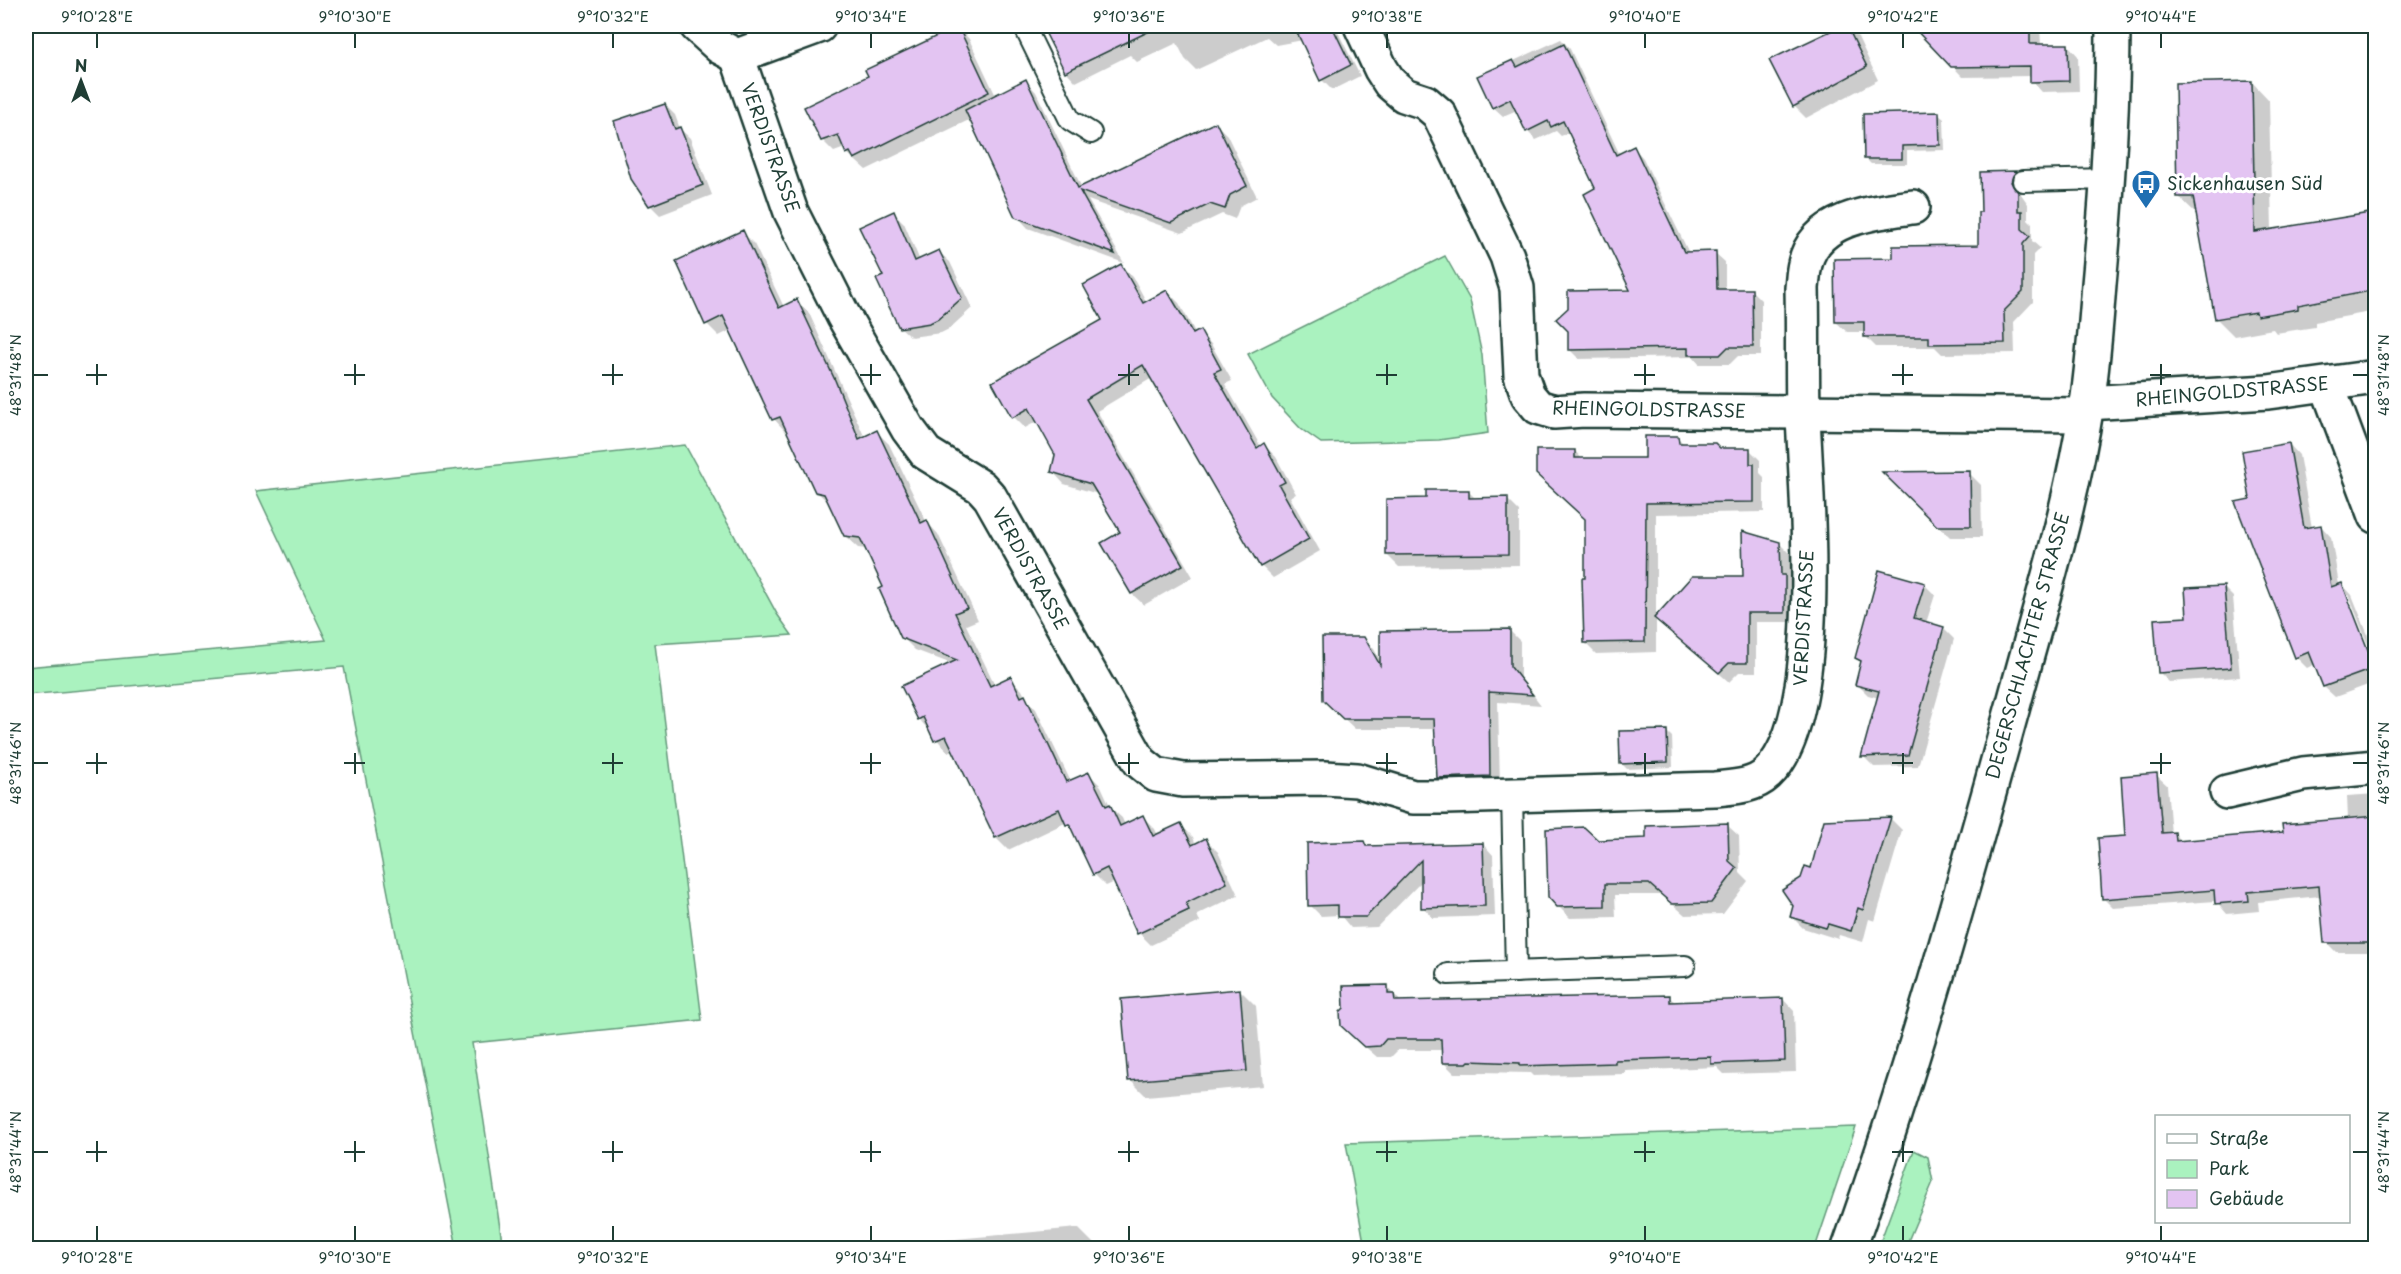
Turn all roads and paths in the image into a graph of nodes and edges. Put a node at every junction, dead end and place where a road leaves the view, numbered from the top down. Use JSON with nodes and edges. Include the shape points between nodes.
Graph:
{"nodes":[{"id":1,"x":697,"y":26,"type":"edge"},
{"id":2,"x":819,"y":26,"type":"edge"},
{"id":3,"x":1024,"y":26,"type":"edge"},
{"id":4,"x":1361,"y":26,"type":"edge"},
{"id":5,"x":2113,"y":26,"type":"edge"},
{"id":6,"x":737,"y":56,"type":"junction"},
{"id":7,"x":1091,"y":133,"type":"dead end"},
{"id":8,"x":2108,"y":179,"type":"junction"},
{"id":9,"x":2023,"y":181,"type":"dead end"},
{"id":10,"x":1913,"y":207,"type":"dead end"},
{"id":11,"x":2376,"y":377,"type":"edge"},
{"id":12,"x":2327,"y":385,"type":"junction"},
{"id":13,"x":2086,"y":409,"type":"junction"},
{"id":14,"x":1803,"y":411,"type":"junction"},
{"id":15,"x":2376,"y":516,"type":"edge"},
{"id":16,"x":2376,"y":767,"type":"edge"},
{"id":17,"x":2227,"y":792,"type":"dead end"},
{"id":18,"x":1512,"y":795,"type":"junction"},
{"id":19,"x":1685,"y":966,"type":"dead end"},
{"id":20,"x":1516,"y":972,"type":"junction"},
{"id":21,"x":1448,"y":974,"type":"dead end"},
{"id":22,"x":1848,"y":1248,"type":"edge"}],
"edges":[{"from":1,"to":6,"type":"street"},
{"from":2,"to":6,"type":"street"},
{"from":3,"to":7,"type":"lane","via":[[1070,120]]},
{"from":4,"to":14,"type":"street","name":"RHEINGOLDSTRASSE","via":[[1390,83],[1439,114],[1507,256],[1517,288],[1521,375],[1528,395],[1538,407],[1554,412]]},
{"from":5,"to":8,"type":"street","name":"DEGERSCHLACHTER STRASSE"},
{"from":6,"to":18,"type":"street","name":"VERDISTRASSE","via":[[791,212],[908,429],[927,453],[990,497],[1140,762],[1156,775],[1183,780],[1325,778],[1357,780],[1413,797]]},
{"from":8,"to":9,"type":"lane"},
{"from":8,"to":13,"type":"street","name":"DEGERSCHLACHTER STRASSE"},
{"from":10,"to":14,"type":"street","via":[[1843,222],[1815,241],[1805,262],[1802,288]]},
{"from":11,"to":12,"type":"street","name":"RHEINGOLDSTRASSE"},
{"from":12,"to":13,"type":"street","name":"RHEINGOLDSTRASSE"},
{"from":12,"to":15,"type":"street"},
{"from":13,"to":14,"type":"street","name":"RHEINGOLDSTRASSE"},
{"from":13,"to":22,"type":"street","name":"DEGERSCHLACHTER STRASSE","via":[[2037,623],[1937,978]]},
{"from":14,"to":18,"type":"street","name":"VERDISTRASSE","via":[[1808,542],[1806,659],[1794,724],[1776,764],[1754,783],[1738,787]]},
{"from":16,"to":17,"type":"street","via":[[2303,774]]},
{"from":18,"to":20,"type":"lane"},
{"from":19,"to":20,"type":"lane"},
{"from":20,"to":21,"type":"lane"}]}
